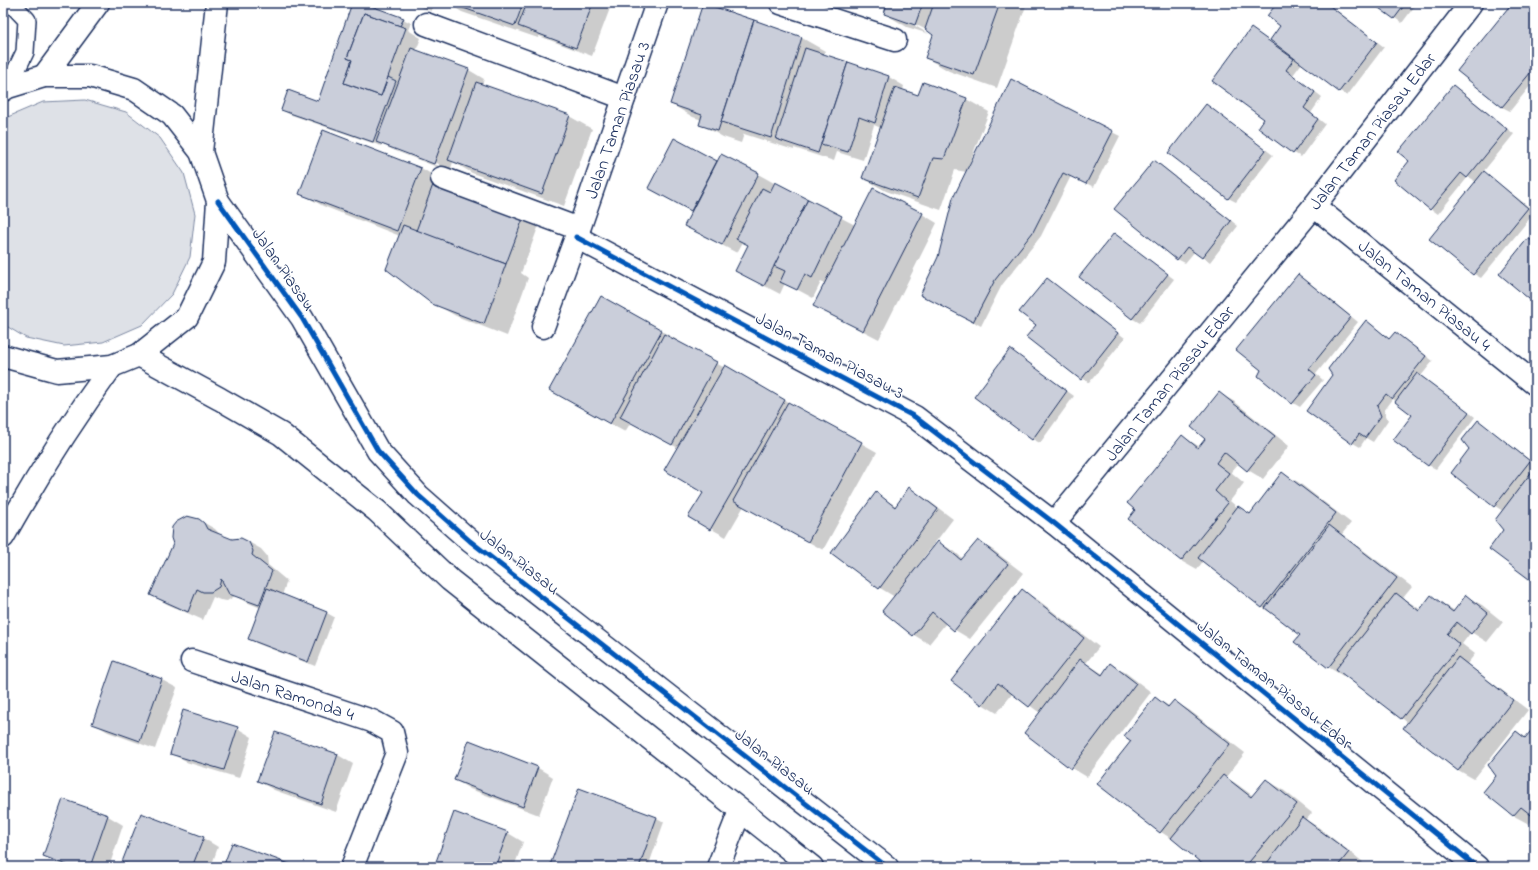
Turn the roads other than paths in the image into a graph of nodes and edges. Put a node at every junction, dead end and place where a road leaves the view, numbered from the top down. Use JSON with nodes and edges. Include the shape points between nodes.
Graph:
{"nodes":[{"id":1,"x":11,"y":3,"type":"edge"},
{"id":2,"x":98,"y":3,"type":"edge"},
{"id":3,"x":217,"y":3,"type":"edge"},
{"id":4,"x":657,"y":3,"type":"edge"},
{"id":5,"x":781,"y":3,"type":"edge"},
{"id":6,"x":1471,"y":3,"type":"edge"},
{"id":7,"x":426,"y":24,"type":"dead end"},
{"id":8,"x":895,"y":40,"type":"dead end"},
{"id":9,"x":44,"y":76,"type":"junction"},
{"id":10,"x":5,"y":88,"type":"edge"},
{"id":11,"x":624,"y":98,"type":"junction"},
{"id":12,"x":201,"y":152,"type":"junction"},
{"id":13,"x":442,"y":178,"type":"dead end"},
{"id":14,"x":218,"y":201,"type":"junction"},
{"id":15,"x":1314,"y":206,"type":"junction"},
{"id":16,"x":578,"y":233,"type":"junction"},
{"id":17,"x":543,"y":327,"type":"dead end"},
{"id":18,"x":139,"y":355,"type":"junction"},
{"id":19,"x":3,"y":356,"type":"edge"},
{"id":20,"x":112,"y":366,"type":"junction"},
{"id":21,"x":1535,"y":384,"type":"edge"},
{"id":22,"x":1054,"y":523,"type":"junction"},
{"id":23,"x":3,"y":537,"type":"edge"},
{"id":24,"x":192,"y":661,"type":"dead end"},
{"id":25,"x":740,"y":811,"type":"junction"},
{"id":26,"x":352,"y":867,"type":"edge"},
{"id":27,"x":718,"y":867,"type":"edge"},
{"id":28,"x":812,"y":867,"type":"edge"},
{"id":29,"x":887,"y":867,"type":"edge"},
{"id":30,"x":1477,"y":867,"type":"edge"}],
"edges":[{"from":1,"to":10,"type":"lane","via":[[27,20],[25,52]]},
{"from":2,"to":9,"type":"main road"},
{"from":3,"to":12,"type":"main road"},
{"from":4,"to":11,"type":"main road","name":"Jalan Taman Piasau 3"},
{"from":5,"to":8,"type":"main road"},
{"from":6,"to":15,"type":"main road","name":"Jalan Taman Piasau Edar"},
{"from":7,"to":11,"type":"main road"},
{"from":9,"to":10,"type":"main road"},
{"from":9,"to":12,"type":"main road","via":[[90,76],[134,89],[172,115]]},
{"from":11,"to":16,"type":"main road","name":"Jalan Taman Piasau 3"},
{"from":12,"to":14,"type":"main road"},
{"from":13,"to":16,"type":"main road"},
{"from":14,"to":18,"type":"main road","via":[[214,262],[187,317]]},
{"from":14,"to":29,"type":"main road","name":"Jalan Piasau","via":[[302,318],[378,451],[418,495],[470,541]]},
{"from":15,"to":21,"type":"main road","name":"Jalan Taman Piasau 4"},
{"from":15,"to":22,"type":"main road","name":"Jalan Taman Piasau Edar"},
{"from":16,"to":17,"type":"main road","name":"Jalan Taman Piasau 3"},
{"from":16,"to":22,"type":"main road","name":"Jalan Taman Piasau 3","via":[[915,417]]},
{"from":18,"to":20,"type":"main road"},
{"from":18,"to":25,"type":"main road","via":[[281,434],[377,511],[450,580]]},
{"from":19,"to":20,"type":"main road","via":[[57,372]]},
{"from":20,"to":23,"type":"main road","via":[[76,416]]},
{"from":22,"to":30,"type":"main road","name":"Jalan Taman Piasau Edar"},
{"from":24,"to":26,"type":"main road","name":"Jalan Ramonda 4","via":[[372,721],[392,732],[397,753]]},
{"from":25,"to":27,"type":"main road"},
{"from":25,"to":28,"type":"main road"}]}
